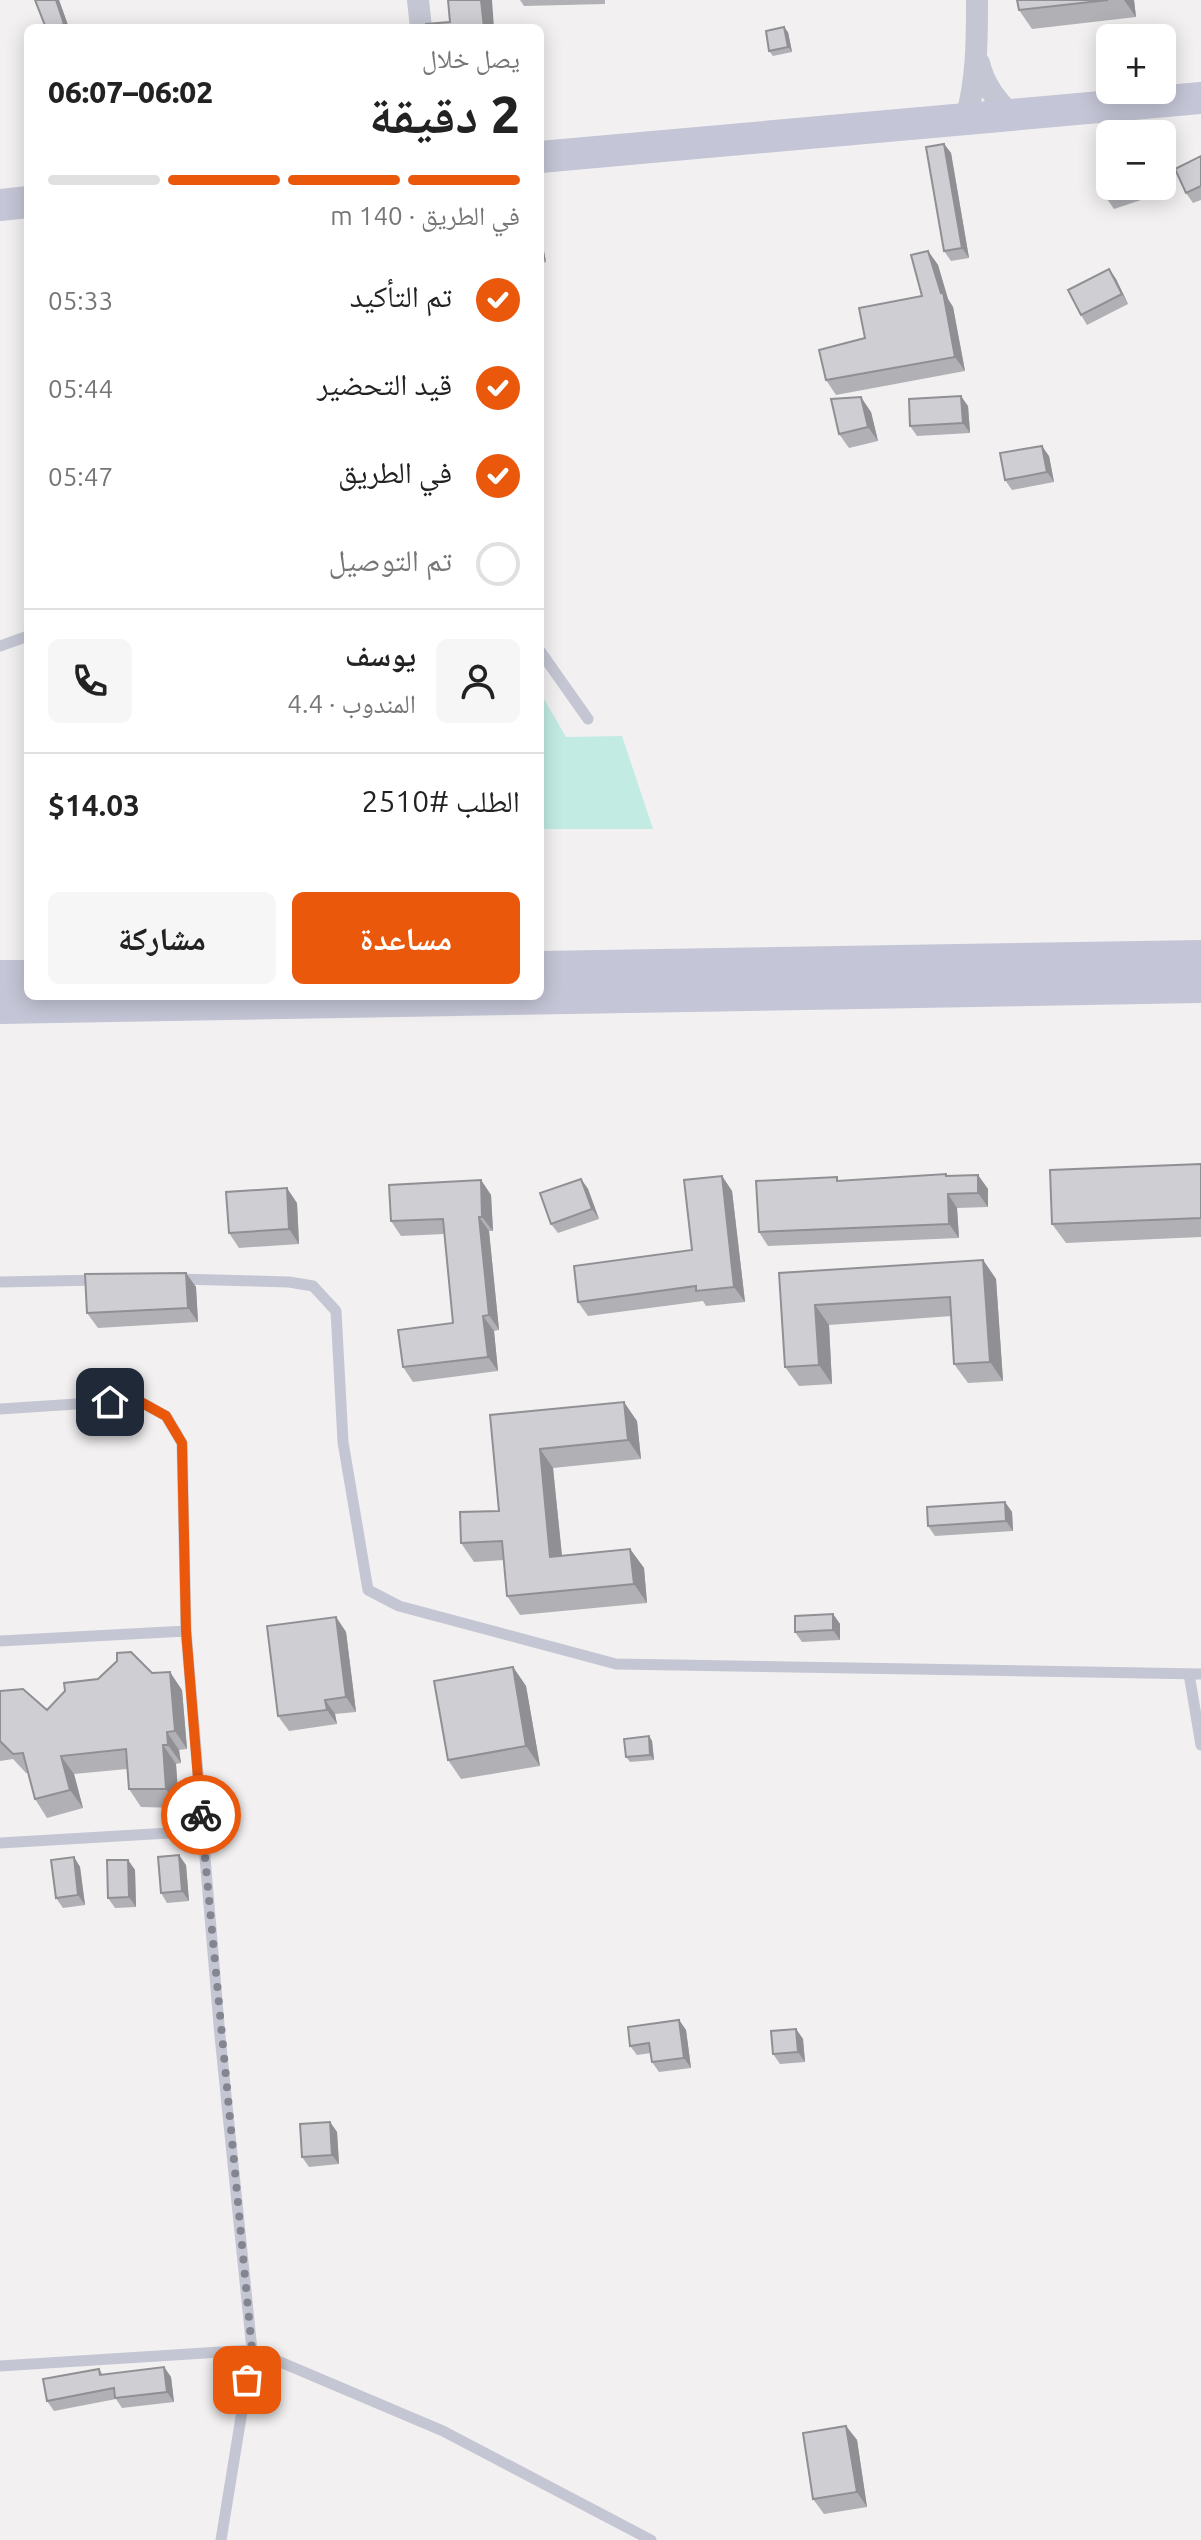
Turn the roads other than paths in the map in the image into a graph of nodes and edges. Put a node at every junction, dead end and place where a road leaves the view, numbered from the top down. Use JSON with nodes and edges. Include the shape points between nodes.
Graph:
{"nodes":[{"id":1,"x":418,"y":0,"type":"edge"},
{"id":2,"x":977,"y":0,"type":"edge"},
{"id":3,"x":421,"y":24,"type":"edge"},
{"id":4,"x":978,"y":58,"type":"junction"},
{"id":5,"x":1201,"y":98,"type":"edge"},
{"id":6,"x":1011,"y":115,"type":"junction"},
{"id":7,"x":966,"y":119,"type":"junction"},
{"id":8,"x":544,"y":157,"type":"edge"},
{"id":9,"x":24,"y":202,"type":"edge"},
{"id":10,"x":0,"y":205,"type":"edge"},
{"id":11,"x":24,"y":637,"type":"edge"},
{"id":12,"x":0,"y":646,"type":"edge"},
{"id":13,"x":544,"y":657,"type":"edge"},
{"id":14,"x":588,"y":719,"type":"dead end"},
{"id":15,"x":1201,"y":956,"type":"edge"},
{"id":16,"x":544,"y":967,"type":"edge"},
{"id":17,"x":0,"y":976,"type":"edge"},
{"id":18,"x":24,"y":976,"type":"edge"},
{"id":19,"x":1201,"y":987,"type":"edge"},
{"id":20,"x":544,"y":998,"type":"edge"},
{"id":21,"x":458,"y":1000,"type":"edge"},
{"id":22,"x":0,"y":1008,"type":"edge"},
{"id":23,"x":168,"y":1278,"type":"edge"},
{"id":24,"x":107,"y":1280,"type":"edge"},
{"id":25,"x":0,"y":1282,"type":"edge"},
{"id":26,"x":0,"y":1409,"type":"edge"},
{"id":27,"x":186,"y":1631,"type":"junction"},
{"id":28,"x":0,"y":1641,"type":"edge"},
{"id":29,"x":1195,"y":1674,"type":"edge"},
{"id":30,"x":1201,"y":1745,"type":"edge"},
{"id":31,"x":203,"y":1831,"type":"junction"},
{"id":32,"x":0,"y":1843,"type":"edge"},
{"id":33,"x":252,"y":2350,"type":"junction"},
{"id":34,"x":0,"y":2366,"type":"edge"},
{"id":35,"x":221,"y":2540,"type":"edge"},
{"id":36,"x":651,"y":2540,"type":"edge"}],
"edges":[{"from":1,"to":3,"type":"street"},
{"from":2,"to":4,"type":"street"},
{"from":4,"to":6,"type":"street","via":[[982,77]]},
{"from":4,"to":7,"type":"street"},
{"from":5,"to":6,"type":"main road"},
{"from":6,"to":7,"type":"main road"},
{"from":7,"to":8,"type":"main road"},
{"from":9,"to":10,"type":"main road"},
{"from":11,"to":12,"type":"lane"},
{"from":13,"to":14,"type":"lane"},
{"from":15,"to":16,"type":"main road"},
{"from":17,"to":18,"type":"main road"},
{"from":19,"to":20,"type":"main road"},
{"from":21,"to":22,"type":"main road"},
{"from":23,"to":29,"type":"lane","via":[[313,1286],[336,1311],[343,1442],[368,1590],[399,1606],[616,1664]]},
{"from":24,"to":25,"type":"lane"},
{"from":26,"to":27,"type":"lane","via":[[137,1400],[166,1416],[182,1443]]},
{"from":27,"to":28,"type":"lane"},
{"from":27,"to":31,"type":"lane"},
{"from":29,"to":30,"type":"lane"},
{"from":31,"to":32,"type":"lane"},
{"from":31,"to":33,"type":"lane"},
{"from":33,"to":34,"type":"lane"},
{"from":33,"to":35,"type":"lane"},
{"from":33,"to":36,"type":"lane","via":[[443,2431]]}]}
